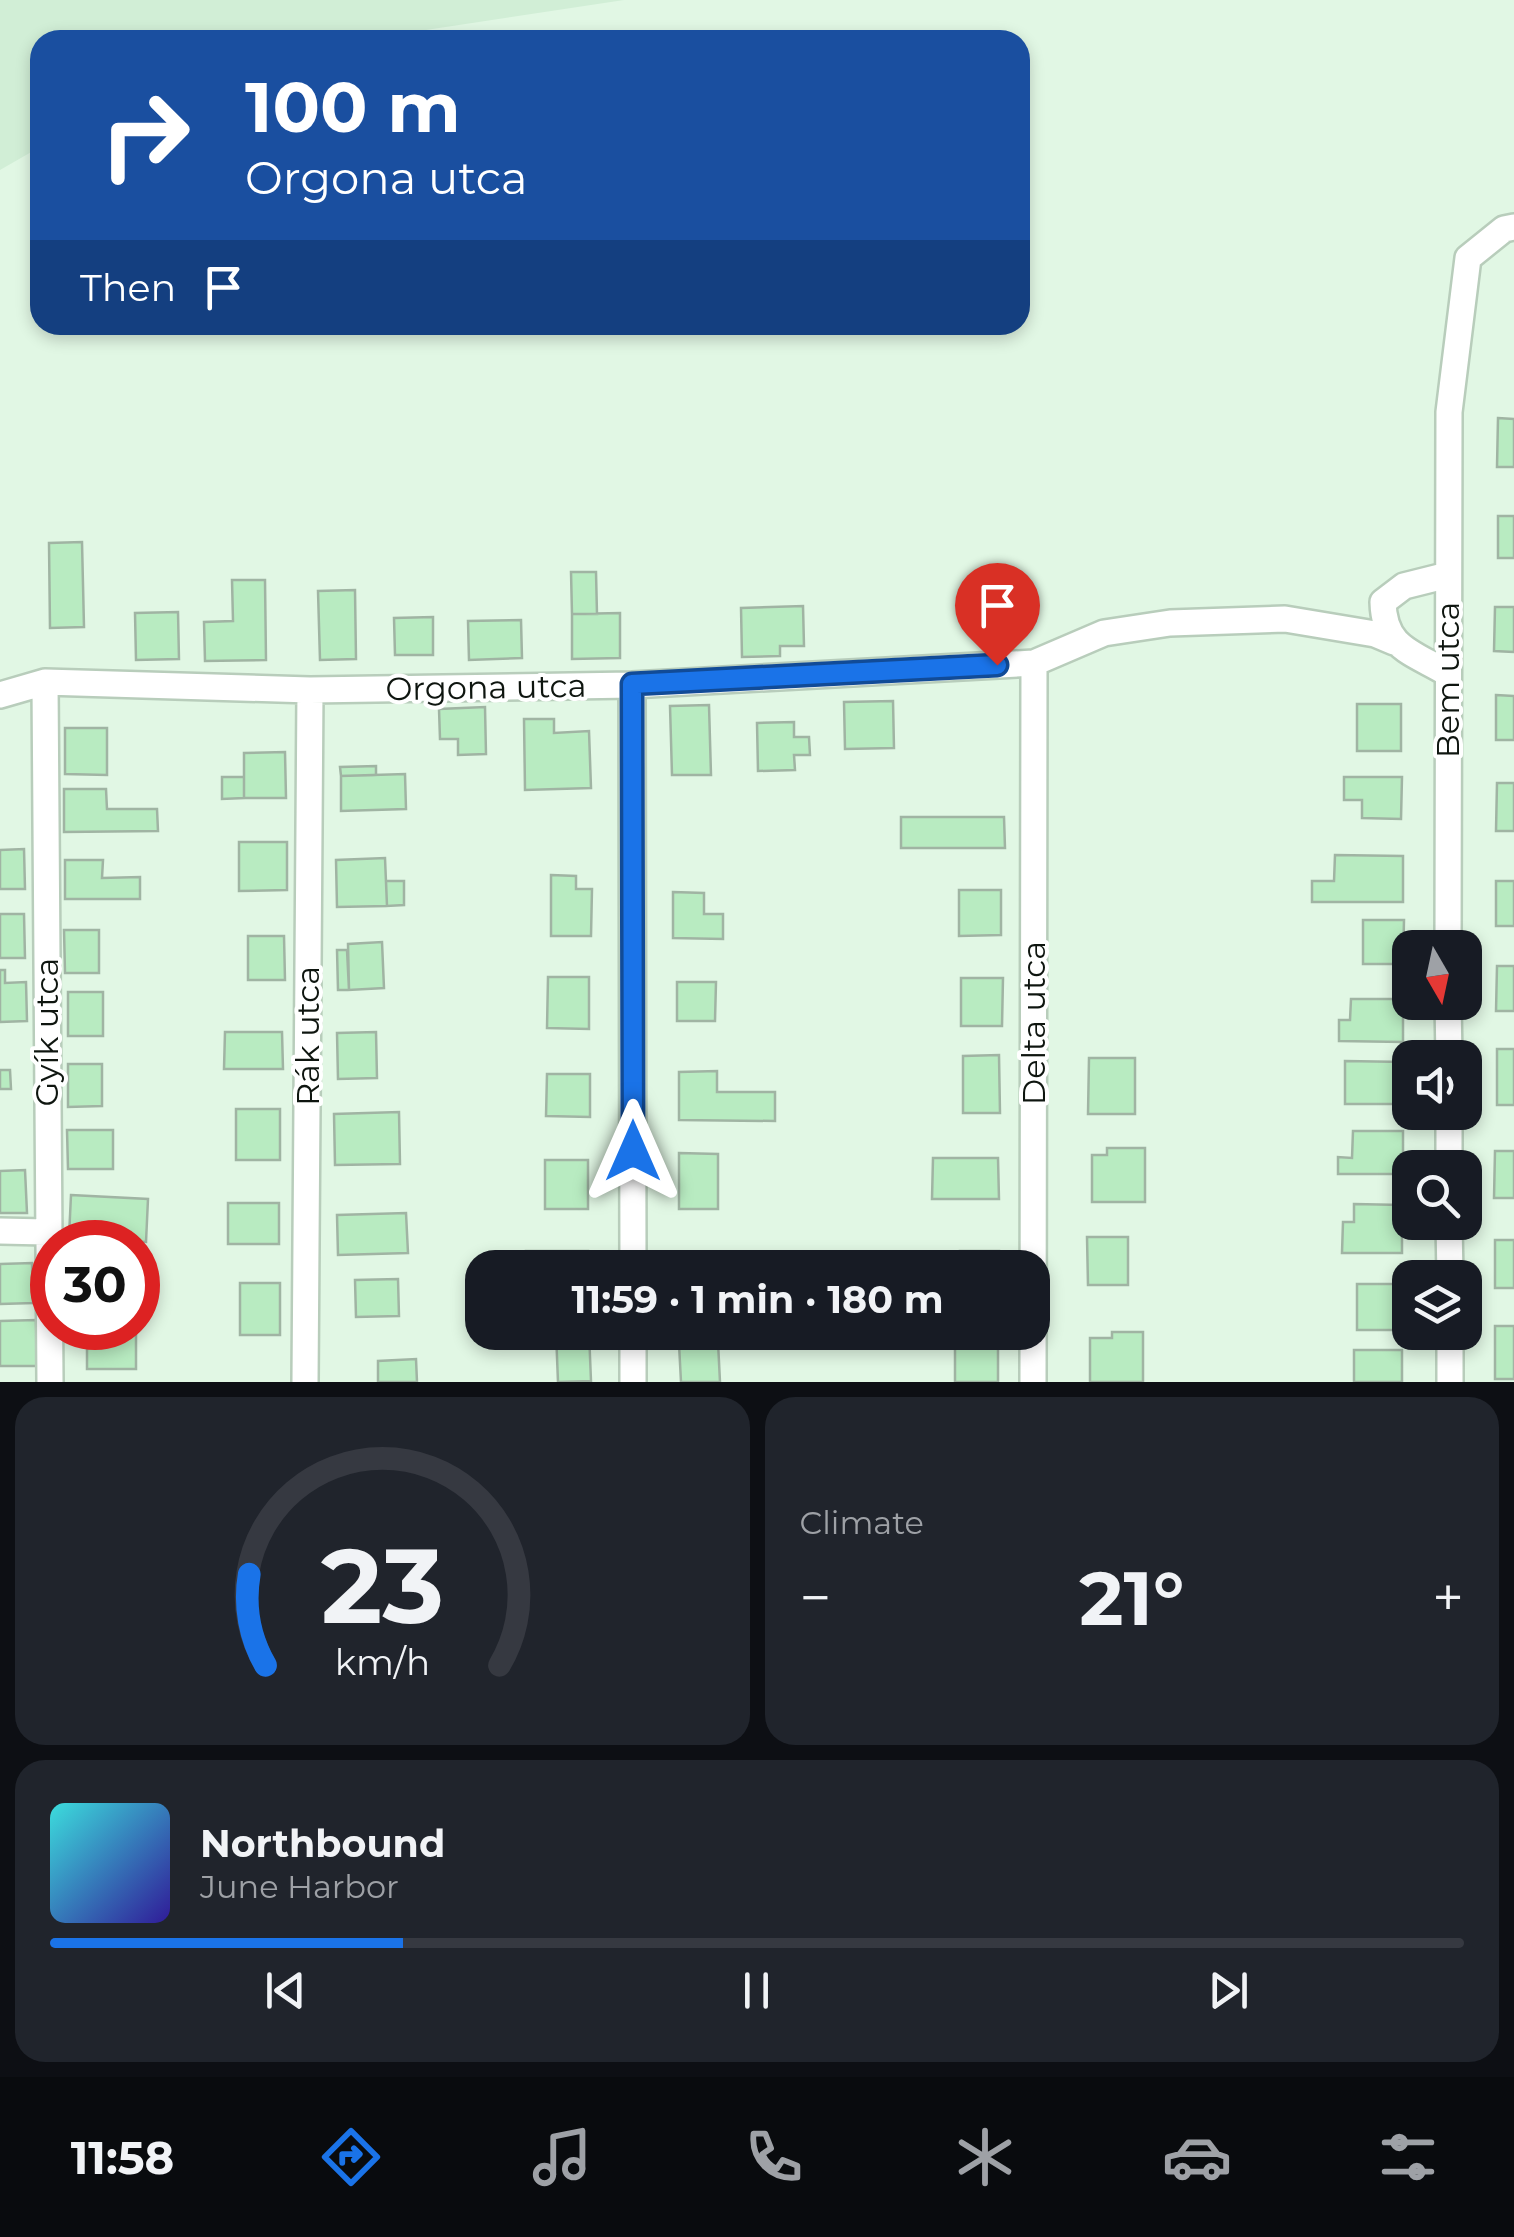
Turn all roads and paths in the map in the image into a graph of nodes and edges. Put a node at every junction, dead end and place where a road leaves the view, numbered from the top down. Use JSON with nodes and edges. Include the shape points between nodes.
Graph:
{"nodes":[{"id":1,"x":1514,"y":227,"type":"edge"},
{"id":2,"x":1448,"y":575,"type":"junction"},
{"id":3,"x":1394,"y":642,"type":"junction"},
{"id":4,"x":1034,"y":663,"type":"junction"},
{"id":5,"x":1447,"y":673,"type":"junction"},
{"id":6,"x":45,"y":682,"type":"junction"},
{"id":7,"x":632,"y":684,"type":"junction"},
{"id":8,"x":310,"y":690,"type":"junction"},
{"id":9,"x":0,"y":696,"type":"edge"},
{"id":10,"x":1448,"y":930,"type":"edge"},
{"id":11,"x":46,"y":1220,"type":"edge"},
{"id":12,"x":0,"y":1231,"type":"edge"},
{"id":13,"x":30,"y":1232,"type":"edge"},
{"id":14,"x":633,"y":1250,"type":"edge"},
{"id":15,"x":49,"y":1350,"type":"edge"},
{"id":16,"x":633,"y":1350,"type":"edge"},
{"id":17,"x":1450,"y":1350,"type":"edge"},
{"id":18,"x":50,"y":1382,"type":"edge"},
{"id":19,"x":305,"y":1382,"type":"edge"},
{"id":20,"x":634,"y":1382,"type":"edge"},
{"id":21,"x":1033,"y":1382,"type":"edge"},
{"id":22,"x":1450,"y":1382,"type":"edge"}],
"edges":[{"from":1,"to":2,"type":"street","name":"Bem utca","via":[[1468,258],[1449,412]]},
{"from":2,"to":3,"type":"street","via":[[1404,586],[1383,602]]},
{"from":2,"to":5,"type":"street","name":"Bem utca"},
{"from":3,"to":4,"type":"street","via":[[1286,620],[1170,623],[1104,632]]},
{"from":3,"to":5,"type":"street"},
{"from":4,"to":7,"type":"street","name":"Orgona utca"},
{"from":4,"to":21,"type":"street","name":"Delta utca"},
{"from":5,"to":10,"type":"street","name":"Bem utca"},
{"from":6,"to":8,"type":"street","name":"Orgona utca"},
{"from":6,"to":9,"type":"street","name":"Orgona utca"},
{"from":6,"to":11,"type":"street","name":"Gyík utca"},
{"from":7,"to":8,"type":"street","name":"Orgona utca"},
{"from":7,"to":14,"type":"street"},
{"from":8,"to":19,"type":"street","name":"Rák utca"},
{"from":12,"to":13,"type":"street"},
{"from":15,"to":18,"type":"street","name":"Gyík utca"},
{"from":16,"to":20,"type":"street"},
{"from":17,"to":22,"type":"street"}]}
